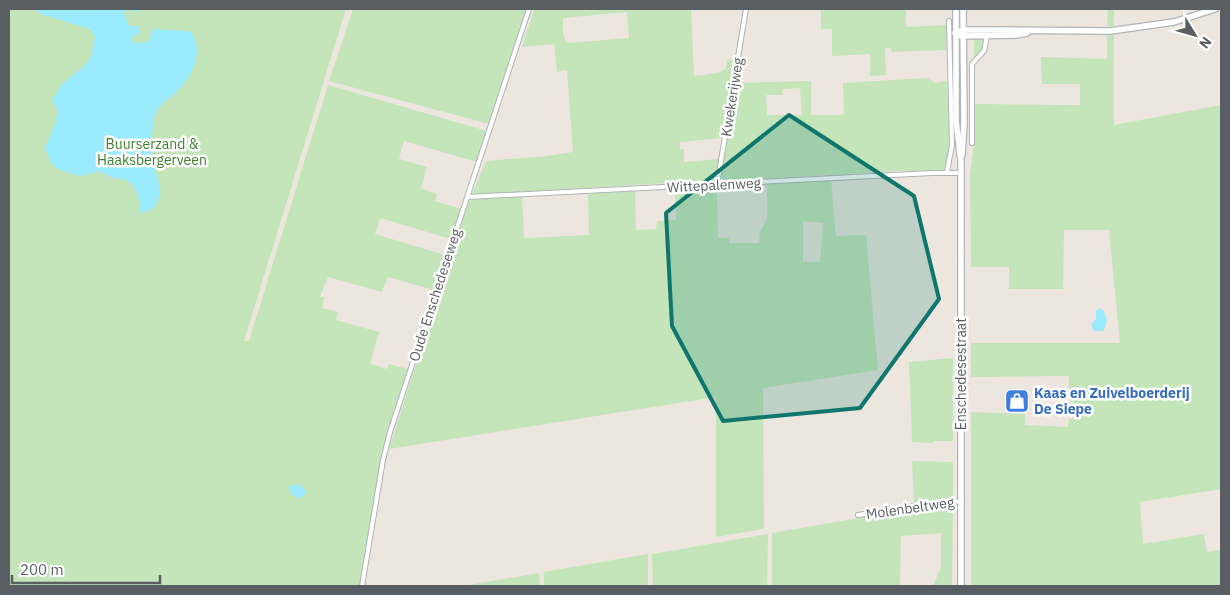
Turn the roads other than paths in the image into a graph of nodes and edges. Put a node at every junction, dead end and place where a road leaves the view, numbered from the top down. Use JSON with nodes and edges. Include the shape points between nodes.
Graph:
{"nodes":[{"id":1,"x":529,"y":9,"type":"edge"},
{"id":2,"x":746,"y":9,"type":"edge"},
{"id":3,"x":956,"y":9,"type":"edge"},
{"id":4,"x":963,"y":9,"type":"edge"},
{"id":5,"x":1215,"y":9,"type":"edge"},
{"id":6,"x":949,"y":21,"type":"dead end"},
{"id":7,"x":955,"y":33,"type":"junction"},
{"id":8,"x":964,"y":33,"type":"junction"},
{"id":9,"x":987,"y":33,"type":"junction"},
{"id":10,"x":972,"y":143,"type":"dead end"},
{"id":11,"x":961,"y":162,"type":"junction"},
{"id":12,"x":947,"y":172,"type":"junction"},
{"id":13,"x":961,"y":173,"type":"junction"},
{"id":14,"x":717,"y":185,"type":"junction"},
{"id":15,"x":467,"y":197,"type":"junction"},
{"id":16,"x":962,"y":501,"type":"junction"},
{"id":17,"x":858,"y":516,"type":"dead end"},
{"id":18,"x":362,"y":586,"type":"edge"},
{"id":19,"x":961,"y":586,"type":"edge"}],
"edges":[{"from":1,"to":15,"type":"street","name":"Oude Enschedeseweg"},
{"from":2,"to":14,"type":"street","name":"Kwekerijweg"},
{"from":3,"to":7,"type":"street","name":"Enschedesestraat"},
{"from":4,"to":8,"type":"street","name":"Enschedesestraat"},
{"from":5,"to":9,"type":"street","via":[[1174,22],[1110,31]]},
{"from":6,"to":12,"type":"street","via":[[952,145]]},
{"from":7,"to":8,"type":"street"},
{"from":7,"to":11,"type":"street","name":"Enschedesestraat","via":[[956,121]]},
{"from":8,"to":9,"type":"street"},
{"from":8,"to":11,"type":"street","name":"Enschedesestraat"},
{"from":9,"to":10,"type":"street","via":[[984,51],[972,64]]},
{"from":11,"to":13,"type":"street","name":"Enschedesestraat"},
{"from":12,"to":13,"type":"street","name":"Wittepalenweg"},
{"from":12,"to":14,"type":"street","name":"Wittepalenweg"},
{"from":13,"to":16,"type":"street","name":"Enschedesestraat"},
{"from":14,"to":15,"type":"street","name":"Wittepalenweg"},
{"from":15,"to":18,"type":"street","name":"Oude Enschedeseweg","via":[[390,432]]},
{"from":16,"to":17,"type":"street","name":"Molenbeltweg"},
{"from":16,"to":19,"type":"street","name":"Enschedesestraat"}]}
